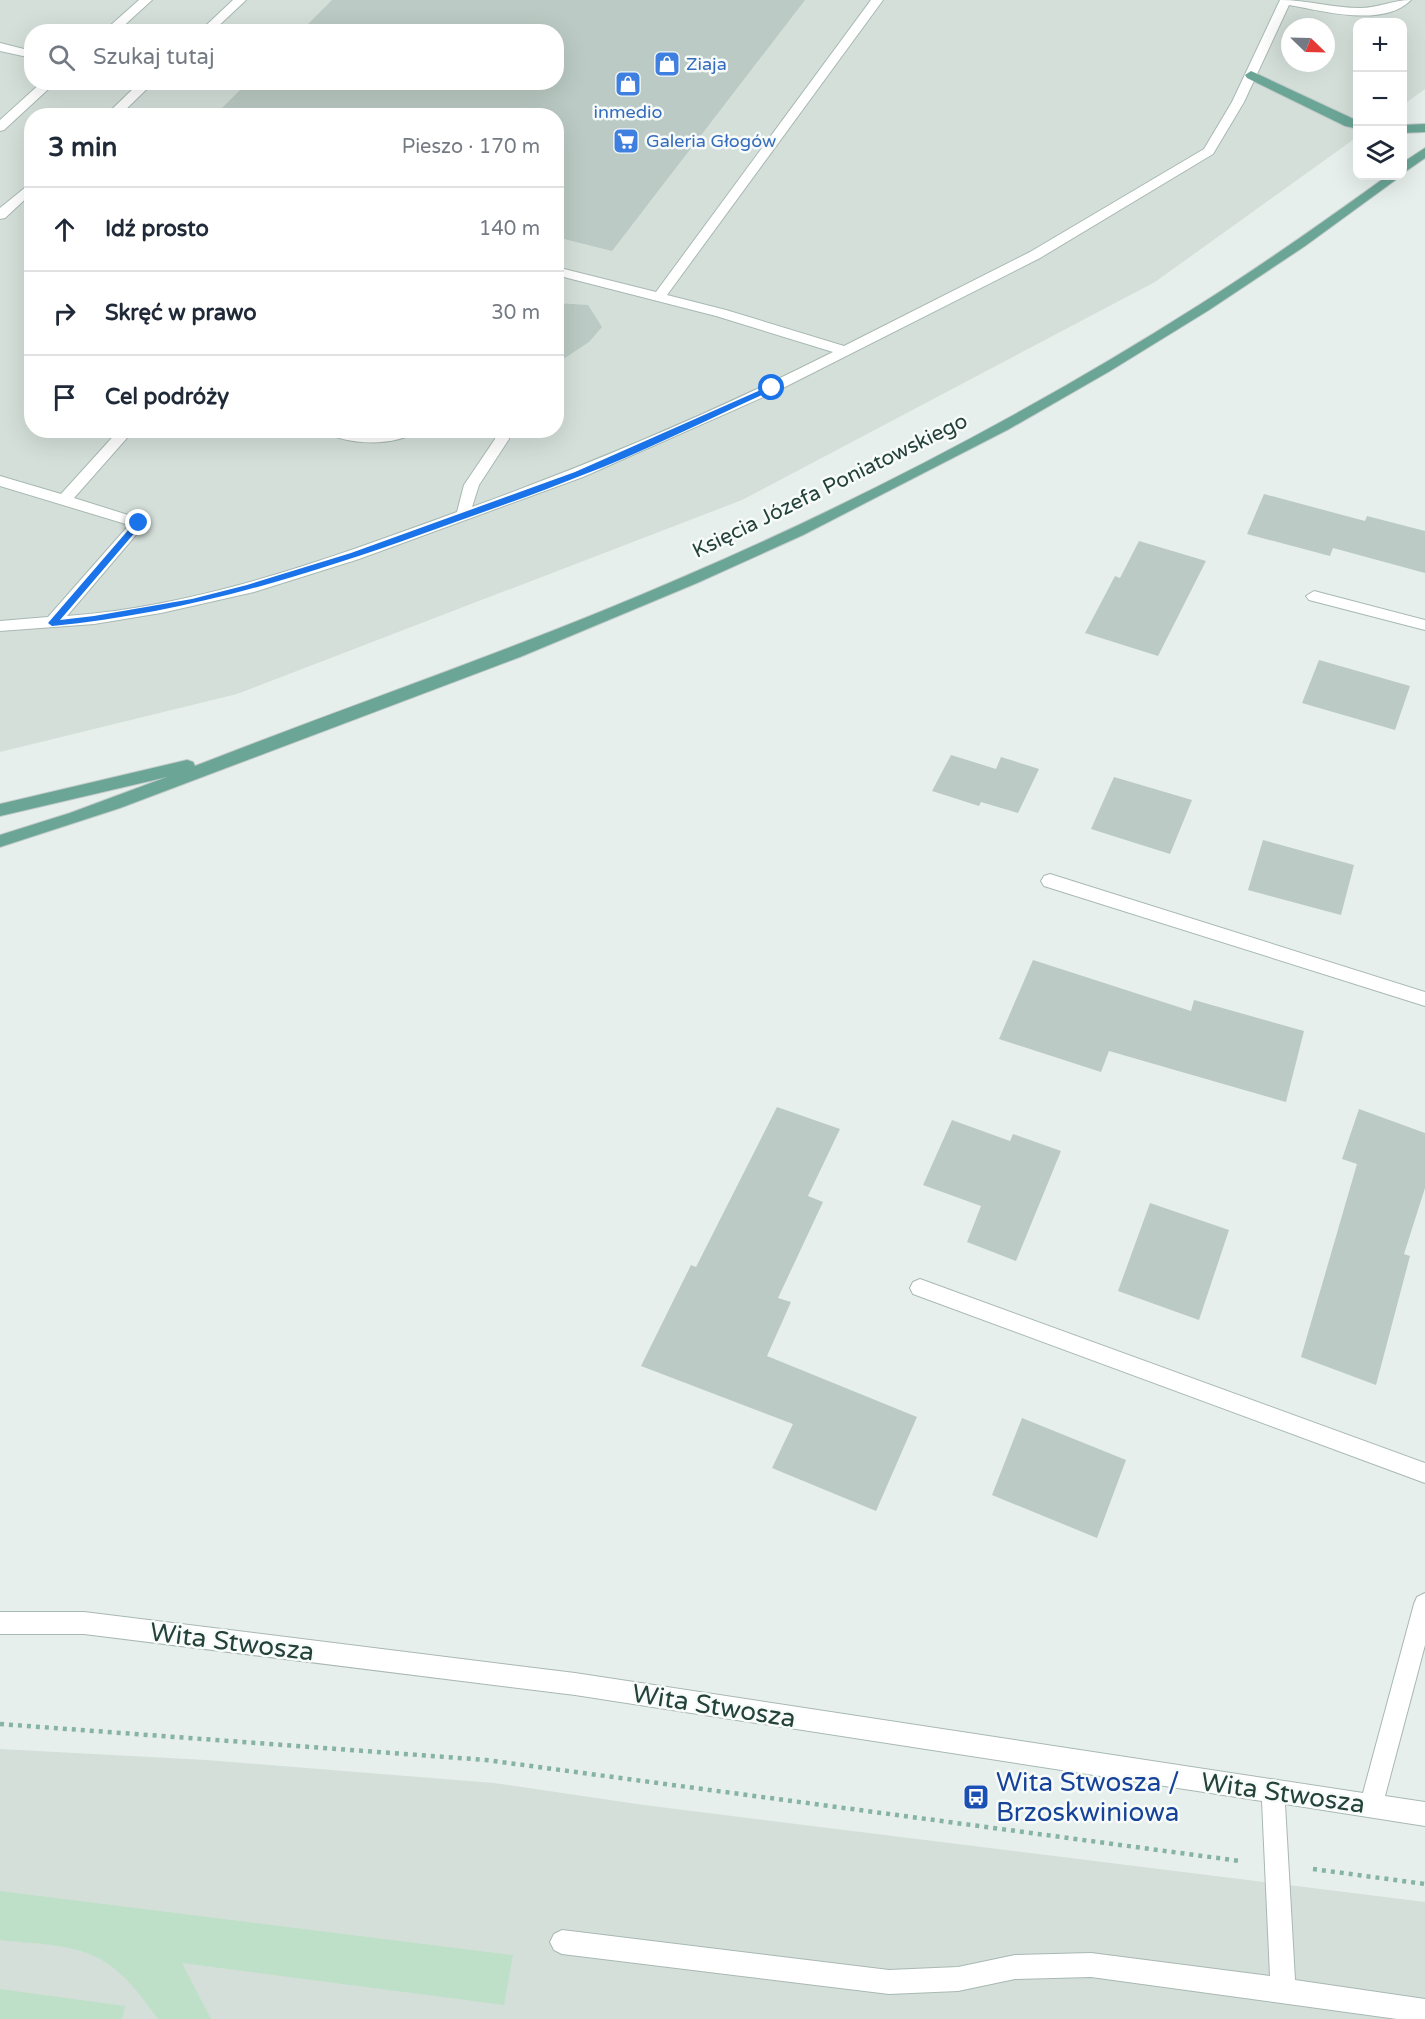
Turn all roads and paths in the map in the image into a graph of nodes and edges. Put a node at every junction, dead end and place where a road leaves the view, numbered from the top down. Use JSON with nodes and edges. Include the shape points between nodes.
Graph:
{"nodes":[{"id":1,"x":146,"y":0,"type":"edge"},
{"id":2,"x":240,"y":0,"type":"edge"},
{"id":3,"x":877,"y":0,"type":"edge"},
{"id":4,"x":1405,"y":0,"type":"edge"},
{"id":5,"x":1286,"y":1,"type":"edge"},
{"id":6,"x":118,"y":24,"type":"edge"},
{"id":7,"x":214,"y":24,"type":"edge"},
{"id":8,"x":0,"y":47,"type":"edge"},
{"id":9,"x":24,"y":52,"type":"edge"},
{"id":10,"x":1251,"y":75,"type":"junction"},
{"id":11,"x":41,"y":90,"type":"edge"},
{"id":12,"x":139,"y":90,"type":"edge"},
{"id":13,"x":120,"y":108,"type":"edge"},
{"id":14,"x":1353,"y":125,"type":"edge"},
{"id":15,"x":0,"y":127,"type":"edge"},
{"id":16,"x":1425,"y":128,"type":"edge"},
{"id":17,"x":1407,"y":129,"type":"edge"},
{"id":18,"x":1425,"y":152,"type":"edge"},
{"id":19,"x":1407,"y":166,"type":"edge"},
{"id":20,"x":1369,"y":180,"type":"edge"},
{"id":21,"x":1390,"y":180,"type":"edge"},
{"id":22,"x":24,"y":193,"type":"edge"},
{"id":23,"x":1361,"y":201,"type":"junction"},
{"id":24,"x":0,"y":214,"type":"edge"},
{"id":25,"x":564,"y":273,"type":"edge"},
{"id":26,"x":659,"y":297,"type":"junction"},
{"id":27,"x":846,"y":351,"type":"junction"},
{"id":28,"x":120,"y":438,"type":"edge"},
{"id":29,"x":358,"y":438,"type":"edge"},
{"id":30,"x":388,"y":438,"type":"edge"},
{"id":31,"x":502,"y":438,"type":"edge"},
{"id":32,"x":0,"y":481,"type":"edge"},
{"id":33,"x":64,"y":500,"type":"junction"},
{"id":34,"x":464,"y":516,"type":"junction"},
{"id":35,"x":1314,"y":596,"type":"dead end"},
{"id":36,"x":52,"y":623,"type":"junction"},
{"id":37,"x":1425,"y":625,"type":"edge"},
{"id":38,"x":0,"y":626,"type":"edge"},
{"id":39,"x":242,"y":753,"type":"junction"},
{"id":40,"x":0,"y":810,"type":"edge"},
{"id":41,"x":0,"y":841,"type":"edge"},
{"id":42,"x":1050,"y":881,"type":"dead end"},
{"id":43,"x":1425,"y":999,"type":"edge"},
{"id":44,"x":920,"y":1288,"type":"dead end"},
{"id":45,"x":1425,"y":1473,"type":"edge"},
{"id":46,"x":1425,"y":1604,"type":"edge"},
{"id":47,"x":0,"y":1623,"type":"edge"},
{"id":48,"x":0,"y":1724,"type":"edge"},
{"id":49,"x":1273,"y":1792,"type":"junction"},
{"id":50,"x":1371,"y":1806,"type":"junction"},
{"id":51,"x":1425,"y":1814,"type":"edge"},
{"id":52,"x":1275,"y":1864,"type":"junction"},
{"id":53,"x":1425,"y":1884,"type":"edge"},
{"id":54,"x":562,"y":1942,"type":"dead end"},
{"id":55,"x":1283,"y":1990,"type":"junction"},
{"id":56,"x":1425,"y":2011,"type":"edge"}],
"edges":[{"from":1,"to":6,"type":"street"},
{"from":2,"to":7,"type":"street"},
{"from":3,"to":26,"type":"street"},
{"from":4,"to":5,"type":"street","via":[[1370,12]]},
{"from":5,"to":10,"type":"street"},
{"from":8,"to":9,"type":"street"},
{"from":10,"to":14,"type":"main road"},
{"from":10,"to":27,"type":"street","via":[[1209,151],[1035,255]]},
{"from":11,"to":15,"type":"street"},
{"from":12,"to":13,"type":"street"},
{"from":16,"to":17,"type":"main road"},
{"from":18,"to":19,"type":"main road"},
{"from":20,"to":23,"type":"main road"},
{"from":21,"to":23,"type":"main road","name":"Księcia Józefa Poniatowskiego"},
{"from":22,"to":24,"type":"street"},
{"from":23,"to":39,"type":"main road","name":"Księcia Józefa Poniatowskiego","via":[[1172,328],[1003,428],[902,480],[588,624]]},
{"from":25,"to":26,"type":"street"},
{"from":26,"to":27,"type":"street"},
{"from":27,"to":34,"type":"street","via":[[578,474]]},
{"from":28,"to":33,"type":"street"},
{"from":29,"to":30,"type":"street"},
{"from":31,"to":34,"type":"street","via":[[468,490]]},
{"from":32,"to":33,"type":"street"},
{"from":33,"to":36,"type":"street","via":[[139,523]]},
{"from":34,"to":36,"type":"street","via":[[249,588],[149,611]]},
{"from":35,"to":37,"type":"street"},
{"from":36,"to":38,"type":"street"},
{"from":39,"to":40,"type":"main road","name":"Księcia Józefa Poniatowskiego"},
{"from":39,"to":41,"type":"main road","name":"Księcia Józefa Poniatowskiego","via":[[142,794]]},
{"from":42,"to":43,"type":"street"},
{"from":44,"to":45,"type":"street"},
{"from":46,"to":50,"type":"street"},
{"from":47,"to":49,"type":"street","name":"Wita Stwosza","via":[[84,1623],[575,1684]]},
{"from":48,"to":52,"type":"path","via":[[486,1760]]},
{"from":49,"to":50,"type":"street","name":"Wita Stwosza"},
{"from":49,"to":52,"type":"street"},
{"from":50,"to":51,"type":"street","name":"Wita Stwosza"},
{"from":52,"to":53,"type":"path"},
{"from":52,"to":55,"type":"street"},
{"from":54,"to":55,"type":"street","via":[[889,1982],[958,1979],[1015,1967],[1091,1965]]},
{"from":55,"to":56,"type":"street"}]}
